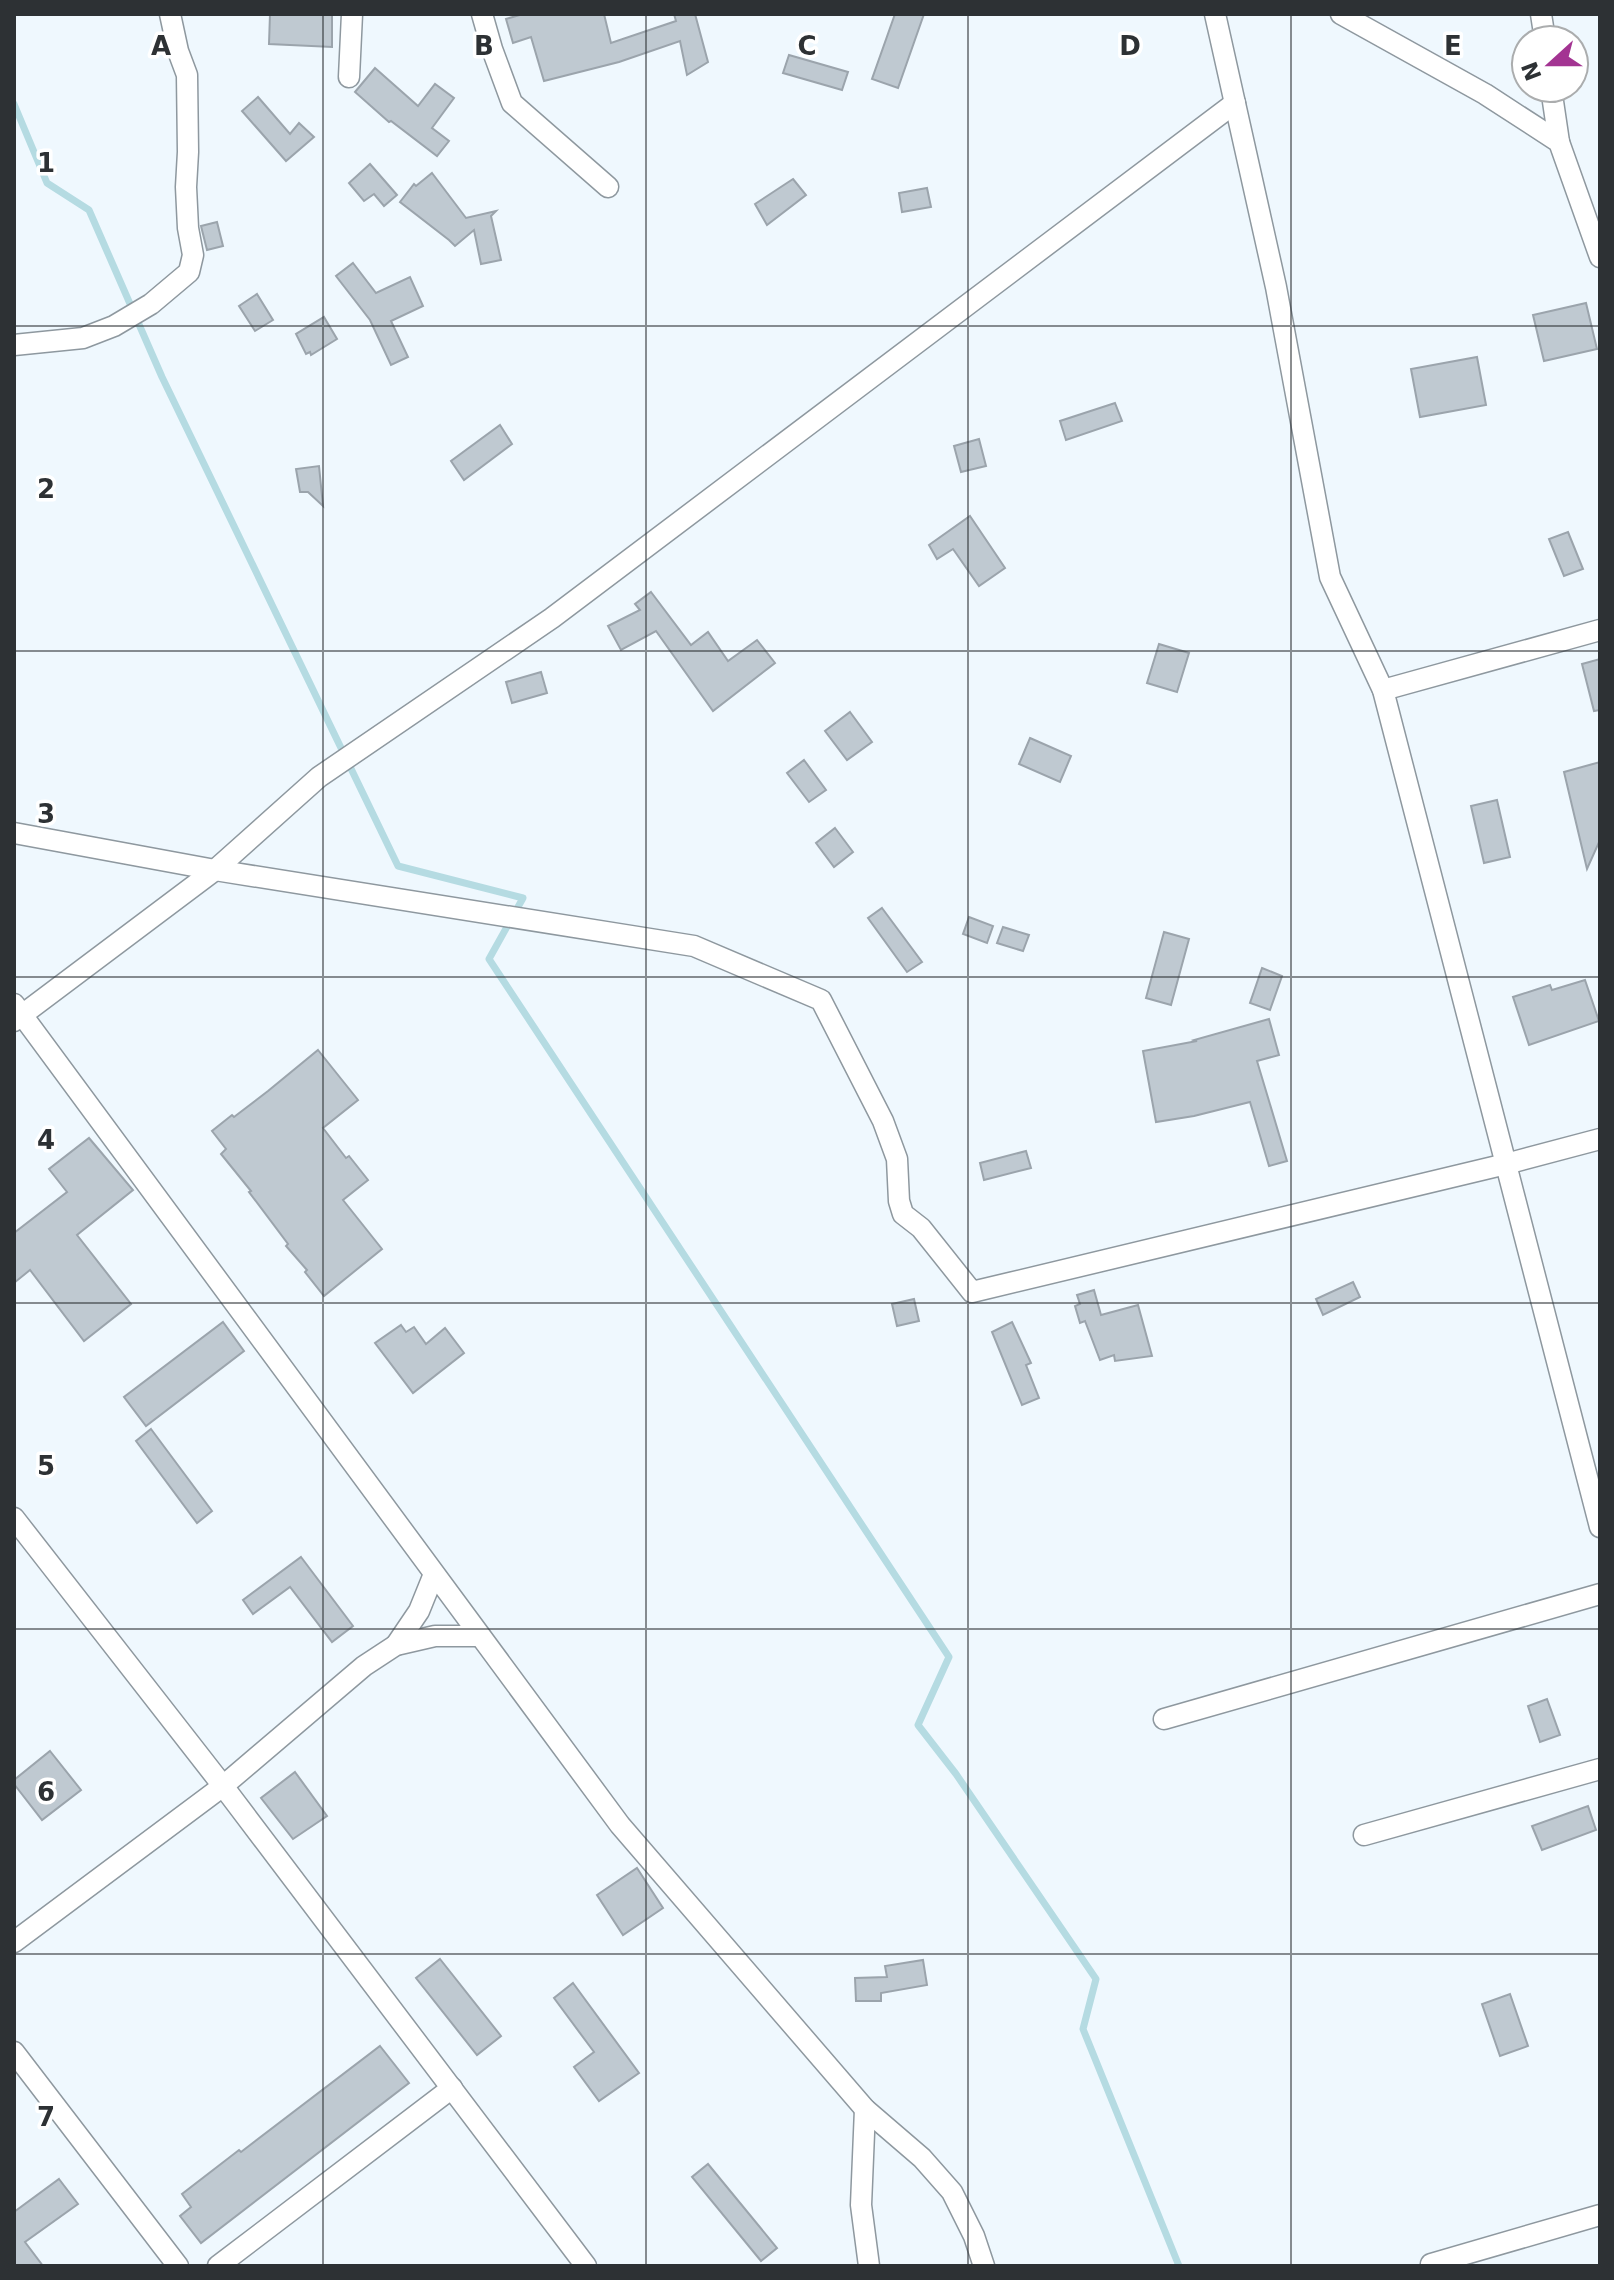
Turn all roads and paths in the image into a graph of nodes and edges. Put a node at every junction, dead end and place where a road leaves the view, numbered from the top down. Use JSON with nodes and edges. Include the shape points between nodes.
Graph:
{"nodes":[{"id":1,"x":170,"y":14,"type":"edge"},
{"id":2,"x":352,"y":14,"type":"edge"},
{"id":3,"x":482,"y":14,"type":"edge"},
{"id":4,"x":1215,"y":14,"type":"edge"},
{"id":5,"x":1341,"y":14,"type":"edge"},
{"id":6,"x":349,"y":77,"type":"dead end"},
{"id":7,"x":1235,"y":103,"type":"junction"},
{"id":8,"x":1553,"y":104,"type":"edge"},
{"id":9,"x":1559,"y":142,"type":"junction"},
{"id":10,"x":608,"y":187,"type":"dead end"},
{"id":11,"x":1600,"y":257,"type":"edge"},
{"id":12,"x":14,"y":345,"type":"edge"},
{"id":13,"x":1600,"y":630,"type":"edge"},
{"id":14,"x":1383,"y":690,"type":"junction"},
{"id":15,"x":14,"y":833,"type":"edge"},
{"id":16,"x":215,"y":870,"type":"junction"},
{"id":17,"x":16,"y":1014,"type":"edge"},
{"id":18,"x":1600,"y":1139,"type":"edge"},
{"id":19,"x":1506,"y":1164,"type":"junction"},
{"id":20,"x":14,"y":1518,"type":"edge"},
{"id":21,"x":1600,"y":1527,"type":"edge"},
{"id":22,"x":434,"y":1574,"type":"junction"},
{"id":23,"x":1600,"y":1594,"type":"edge"},
{"id":24,"x":480,"y":1636,"type":"junction"},
{"id":25,"x":396,"y":1645,"type":"junction"},
{"id":26,"x":1164,"y":1719,"type":"dead end"},
{"id":27,"x":1600,"y":1769,"type":"edge"},
{"id":28,"x":223,"y":1786,"type":"junction"},
{"id":29,"x":1364,"y":1835,"type":"dead end"},
{"id":30,"x":14,"y":1942,"type":"edge"},
{"id":31,"x":14,"y":2052,"type":"edge"},
{"id":32,"x":452,"y":2088,"type":"junction"},
{"id":33,"x":865,"y":2109,"type":"junction"},
{"id":34,"x":1600,"y":2215,"type":"edge"},
{"id":35,"x":1431,"y":2264,"type":"edge"},
{"id":36,"x":178,"y":2266,"type":"edge"},
{"id":37,"x":218,"y":2266,"type":"edge"},
{"id":38,"x":586,"y":2266,"type":"edge"},
{"id":39,"x":869,"y":2266,"type":"edge"},
{"id":40,"x":984,"y":2266,"type":"edge"}],
"edges":[{"from":1,"to":12,"type":"street","via":[[187,75],[186,187],[193,255],[189,272],[114,326],[83,338]]},
{"from":2,"to":6,"type":"street"},
{"from":3,"to":10,"type":"street","via":[[512,103]]},
{"from":4,"to":7,"type":"street"},
{"from":5,"to":9,"type":"street"},
{"from":7,"to":14,"type":"street","via":[[1276,287],[1330,577]]},
{"from":7,"to":16,"type":"street","via":[[552,618],[319,777]]},
{"from":8,"to":9,"type":"street"},
{"from":9,"to":11,"type":"street"},
{"from":13,"to":14,"type":"street"},
{"from":14,"to":19,"type":"street"},
{"from":15,"to":16,"type":"street"},
{"from":16,"to":17,"type":"street"},
{"from":16,"to":19,"type":"street","via":[[694,946],[821,1000],[883,1121],[897,1159],[903,1214],[921,1228],[972,1292]]},
{"from":17,"to":22,"type":"street"},
{"from":18,"to":19,"type":"street"},
{"from":19,"to":21,"type":"street"},
{"from":20,"to":28,"type":"street"},
{"from":22,"to":24,"type":"street"},
{"from":22,"to":25,"type":"street","via":[[419,1611]]},
{"from":23,"to":26,"type":"street"},
{"from":24,"to":25,"type":"street","via":[[435,1636]]},
{"from":24,"to":33,"type":"street","via":[[620,1825]]},
{"from":25,"to":28,"type":"street"},
{"from":27,"to":29,"type":"street"},
{"from":28,"to":30,"type":"street"},
{"from":28,"to":32,"type":"street"},
{"from":31,"to":36,"type":"street"},
{"from":32,"to":37,"type":"street"},
{"from":32,"to":38,"type":"street"},
{"from":33,"to":39,"type":"street","via":[[861,2205]]},
{"from":33,"to":40,"type":"street","via":[[952,2192]]},
{"from":34,"to":35,"type":"street"}]}
